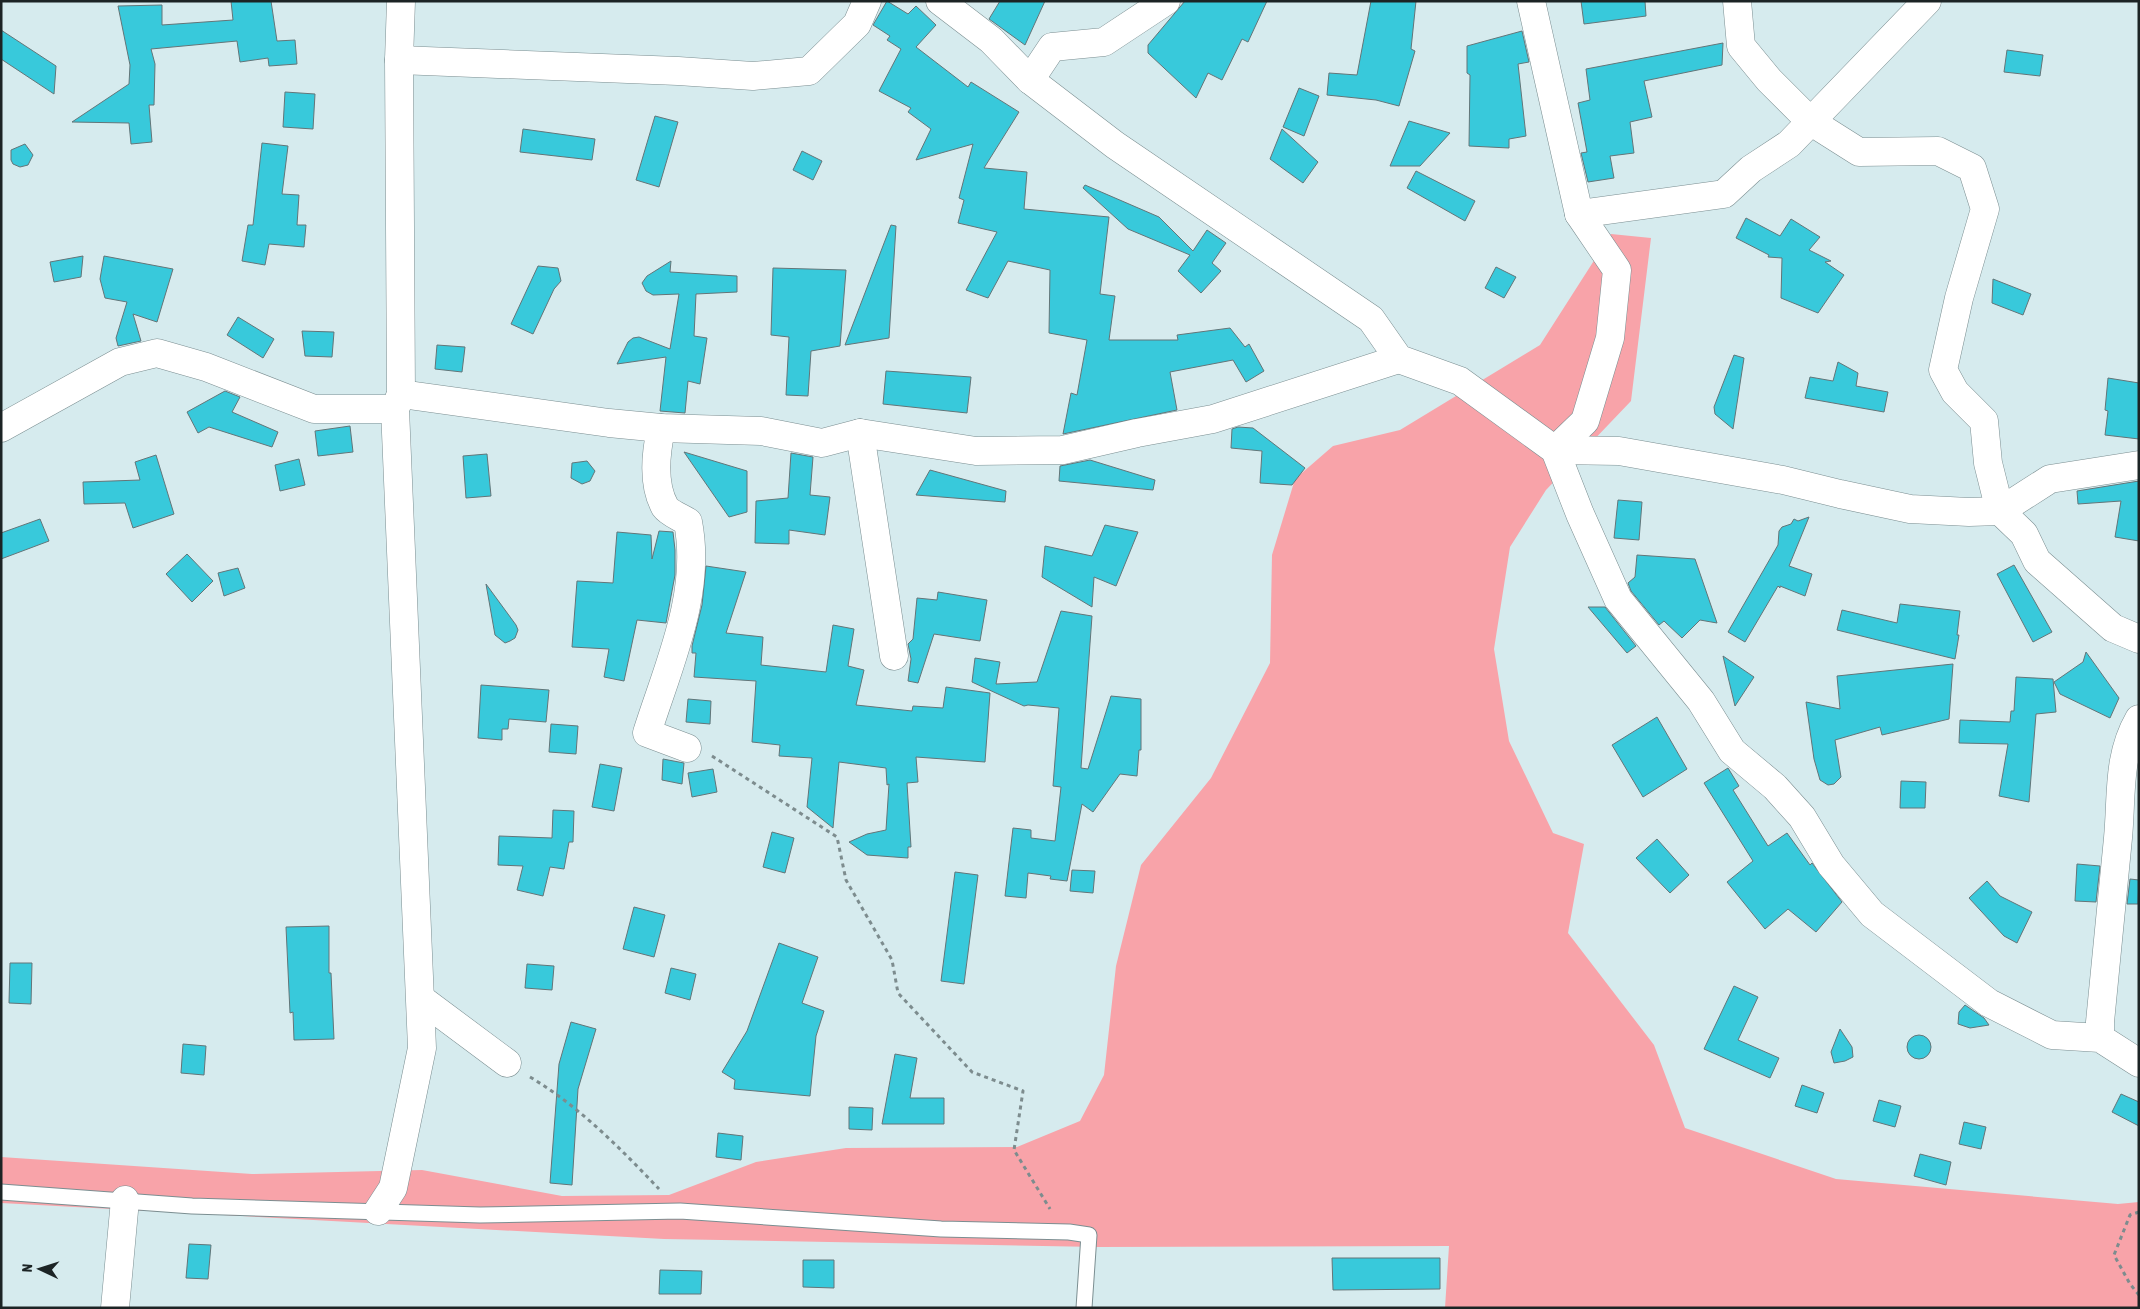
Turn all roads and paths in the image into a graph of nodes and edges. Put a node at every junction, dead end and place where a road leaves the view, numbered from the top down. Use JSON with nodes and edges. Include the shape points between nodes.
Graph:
{"nodes":[{"id":1,"x":401,"y":1,"type":"edge"},
{"id":2,"x":867,"y":1,"type":"edge"},
{"id":3,"x":940,"y":1,"type":"edge"},
{"id":4,"x":1166,"y":1,"type":"edge"},
{"id":5,"x":1531,"y":1,"type":"edge"},
{"id":6,"x":1737,"y":1,"type":"edge"},
{"id":7,"x":1927,"y":1,"type":"edge"},
{"id":8,"x":399,"y":60,"type":"junction"},
{"id":9,"x":1030,"y":80,"type":"junction"},
{"id":10,"x":1810,"y":121,"type":"junction"},
{"id":11,"x":1579,"y":214,"type":"junction"},
{"id":12,"x":1400,"y":359,"type":"junction"},
{"id":13,"x":398,"y":402,"type":"junction"},
{"id":14,"x":1,"y":428,"type":"edge"},
{"id":15,"x":661,"y":428,"type":"junction"},
{"id":16,"x":860,"y":433,"type":"junction"},
{"id":17,"x":1555,"y":450,"type":"junction"},
{"id":18,"x":2139,"y":465,"type":"edge"},
{"id":19,"x":2000,"y":511,"type":"junction"},
{"id":20,"x":2139,"y":640,"type":"edge"},
{"id":21,"x":894,"y":656,"type":"dead end"},
{"id":22,"x":2139,"y":719,"type":"edge"},
{"id":23,"x":687,"y":748,"type":"joint"},
{"id":24,"x":421,"y":999,"type":"junction"},
{"id":25,"x":2100,"y":1038,"type":"junction"},
{"id":26,"x":507,"y":1063,"type":"joint"},
{"id":27,"x":2139,"y":1063,"type":"edge"},
{"id":28,"x":1,"y":1192,"type":"edge"},
{"id":29,"x":125,"y":1200,"type":"junction"},
{"id":30,"x":378,"y":1211,"type":"junction"},
{"id":31,"x":680,"y":1211,"type":"junction"},
{"id":32,"x":2139,"y":1212,"type":"edge"},
{"id":33,"x":1069,"y":1232,"type":"junction"},
{"id":34,"x":2139,"y":1296,"type":"edge"},
{"id":35,"x":115,"y":1308,"type":"edge"},
{"id":36,"x":1084,"y":1308,"type":"edge"}],
"edges":[{"from":1,"to":8,"type":"street"},
{"from":2,"to":8,"type":"street","via":[[857,24],[809,71],[753,76]]},
{"from":3,"to":9,"type":"street","via":[[991,40]]},
{"from":4,"to":9,"type":"street","via":[[1104,42],[1052,47]]},
{"from":5,"to":11,"type":"street"},
{"from":6,"to":10,"type":"street","via":[[1741,46]]},
{"from":7,"to":10,"type":"street"},
{"from":8,"to":13,"type":"street"},
{"from":9,"to":12,"type":"street","via":[[1124,150],[1371,319]]},
{"from":10,"to":11,"type":"street","via":[[1789,144],[1751,169],[1724,194]]},
{"from":10,"to":19,"type":"street","via":[[1859,152],[1938,151],[1972,168],[1985,209],[1959,298],[1943,370],[1956,392],[1984,421],[1988,463]]},
{"from":11,"to":17,"type":"street","via":[[1618,270],[1610,338],[1585,421]]},
{"from":12,"to":16,"type":"street","via":[[1213,419],[1063,450],[976,451]]},
{"from":12,"to":17,"type":"street","via":[[1460,381]]},
{"from":13,"to":14,"type":"street","via":[[314,409],[206,366],[157,353],[120,362]]},
{"from":13,"to":15,"type":"street"},
{"from":13,"to":24,"type":"street"},
{"from":15,"to":16,"type":"street","via":[[761,432],[822,443]]},
{"from":15,"to":23,"type":"street","via":[[656,481],[666,508],[688,522],[693,545],[688,603],[647,733]]},
{"from":16,"to":21,"type":"street"},
{"from":17,"to":19,"type":"street","via":[[1619,451],[1783,480],[1910,508]]},
{"from":17,"to":25,"type":"street","via":[[1618,598],[1701,701],[1732,752],[1775,787],[1802,817],[1831,866],[1872,914],[1989,1003],[2052,1035]]},
{"from":18,"to":19,"type":"street","via":[[2050,479]]},
{"from":19,"to":20,"type":"street","via":[[2024,534],[2037,561],[2113,628]]},
{"from":22,"to":25,"type":"street","via":[[2129,736],[2120,780],[2119,829]]},
{"from":23,"to":33,"type":"path","via":[[716,757],[838,837],[846,880],[892,960],[898,993],[972,1072],[1023,1091],[1014,1150],[1049,1207]]},
{"from":24,"to":26,"type":"street"},
{"from":24,"to":30,"type":"street","via":[[422,1048],[393,1188]]},
{"from":25,"to":27,"type":"street"},
{"from":26,"to":31,"type":"path","via":[[547,1087],[610,1138]]},
{"from":28,"to":29,"type":"lane"},
{"from":29,"to":30,"type":"lane","via":[[192,1206]]},
{"from":29,"to":35,"type":"street"},
{"from":30,"to":31,"type":"lane","via":[[480,1215]]},
{"from":31,"to":33,"type":"lane","via":[[941,1229]]},
{"from":32,"to":34,"type":"path","via":[[2130,1215],[2114,1255]]},
{"from":33,"to":36,"type":"lane","via":[[1089,1235]]}]}
